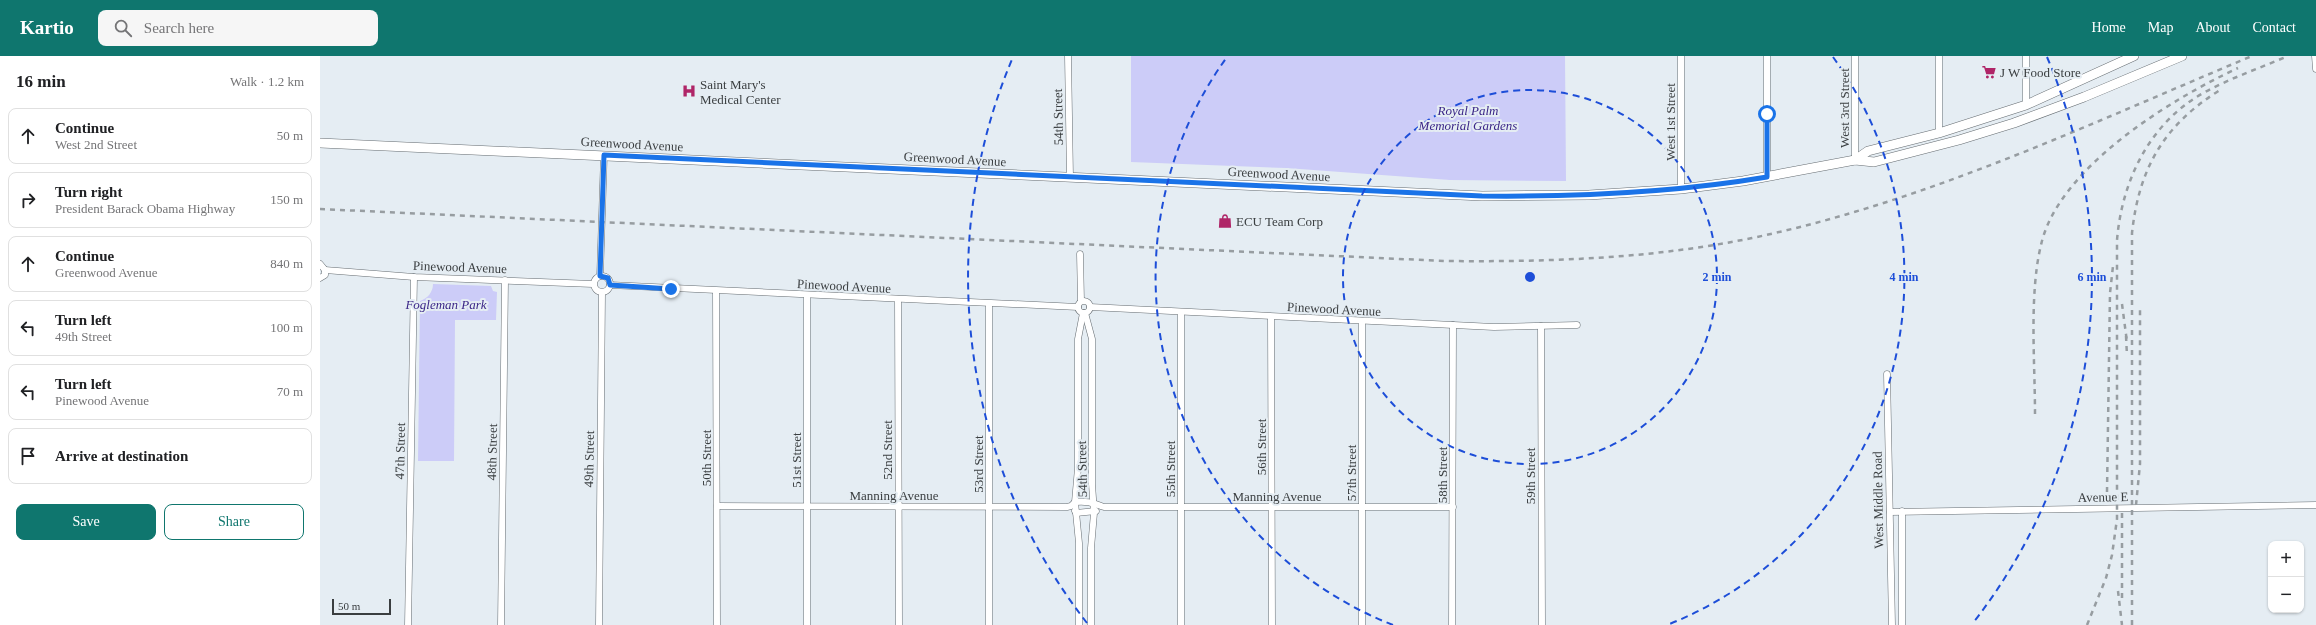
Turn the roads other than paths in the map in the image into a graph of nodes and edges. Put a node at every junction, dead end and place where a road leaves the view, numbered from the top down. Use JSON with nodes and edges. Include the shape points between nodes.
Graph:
{"nodes":[{"id":1,"x":1068,"y":56,"type":"edge"},
{"id":2,"x":1681,"y":56,"type":"edge"},
{"id":3,"x":1767,"y":56,"type":"edge"},
{"id":4,"x":1855,"y":56,"type":"edge"},
{"id":5,"x":1939,"y":56,"type":"edge"},
{"id":6,"x":2026,"y":56,"type":"edge"},
{"id":7,"x":2134,"y":56,"type":"edge"},
{"id":8,"x":2182,"y":56,"type":"edge"},
{"id":9,"x":2315,"y":56,"type":"edge"},
{"id":10,"x":2122,"y":59,"type":"edge"},
{"id":11,"x":2316,"y":69,"type":"edge"},
{"id":12,"x":2026,"y":105,"type":"junction"},
{"id":13,"x":1939,"y":133,"type":"junction"},
{"id":14,"x":320,"y":143,"type":"edge"},
{"id":15,"x":604,"y":155,"type":"junction"},
{"id":16,"x":1855,"y":160,"type":"junction"},
{"id":17,"x":1070,"y":177,"type":"junction"},
{"id":18,"x":1767,"y":177,"type":"junction"},
{"id":19,"x":1681,"y":189,"type":"junction"},
{"id":20,"x":1080,"y":254,"type":"dead end"},
{"id":21,"x":320,"y":264,"type":"edge"},
{"id":22,"x":325,"y":270,"type":"junction"},
{"id":23,"x":600,"y":276,"type":"junction"},
{"id":24,"x":414,"y":277,"type":"junction"},
{"id":25,"x":320,"y":278,"type":"edge"},
{"id":26,"x":505,"y":280,"type":"junction"},
{"id":27,"x":593,"y":284,"type":"junction"},
{"id":28,"x":610,"y":285,"type":"junction"},
{"id":29,"x":716,"y":291,"type":"junction"},
{"id":30,"x":602,"y":293,"type":"junction"},
{"id":31,"x":807,"y":295,"type":"junction"},
{"id":32,"x":898,"y":300,"type":"junction"},
{"id":33,"x":989,"y":304,"type":"junction"},
{"id":34,"x":1080,"y":304,"type":"junction"},
{"id":35,"x":1090,"y":307,"type":"junction"},
{"id":36,"x":1181,"y":312,"type":"junction"},
{"id":37,"x":1084,"y":313,"type":"junction"},
{"id":38,"x":1271,"y":317,"type":"junction"},
{"id":39,"x":1362,"y":321,"type":"junction"},
{"id":40,"x":1453,"y":325,"type":"junction"},
{"id":41,"x":1578,"y":325,"type":"dead end"},
{"id":42,"x":1541,"y":326,"type":"junction"},
{"id":43,"x":1887,"y":374,"type":"dead end"},
{"id":44,"x":1094,"y":502,"type":"junction"},
{"id":45,"x":1073,"y":504,"type":"junction"},
{"id":46,"x":2316,"y":505,"type":"edge"},
{"id":47,"x":717,"y":506,"type":"junction"},
{"id":48,"x":807,"y":506,"type":"junction"},
{"id":49,"x":899,"y":506,"type":"junction"},
{"id":50,"x":989,"y":506,"type":"junction"},
{"id":51,"x":1182,"y":506,"type":"junction"},
{"id":52,"x":1102,"y":507,"type":"junction"},
{"id":53,"x":1272,"y":507,"type":"junction"},
{"id":54,"x":1363,"y":507,"type":"junction"},
{"id":55,"x":1453,"y":507,"type":"junction"},
{"id":56,"x":1902,"y":511,"type":"junction"},
{"id":57,"x":1890,"y":512,"type":"junction"},
{"id":58,"x":1076,"y":513,"type":"junction"},
{"id":59,"x":1094,"y":513,"type":"junction"},
{"id":60,"x":408,"y":625,"type":"edge"},
{"id":61,"x":501,"y":625,"type":"edge"},
{"id":62,"x":598,"y":625,"type":"edge"},
{"id":63,"x":717,"y":625,"type":"edge"},
{"id":64,"x":807,"y":625,"type":"edge"},
{"id":65,"x":898,"y":625,"type":"edge"},
{"id":66,"x":989,"y":625,"type":"edge"},
{"id":67,"x":1079,"y":625,"type":"edge"},
{"id":68,"x":1091,"y":625,"type":"edge"},
{"id":69,"x":1181,"y":625,"type":"edge"},
{"id":70,"x":1272,"y":625,"type":"edge"},
{"id":71,"x":1362,"y":625,"type":"edge"},
{"id":72,"x":1452,"y":625,"type":"edge"},
{"id":73,"x":1542,"y":625,"type":"edge"},
{"id":74,"x":1892,"y":625,"type":"edge"},
{"id":75,"x":1902,"y":625,"type":"edge"}],
"edges":[{"from":1,"to":17,"type":"street","name":"54th Street"},
{"from":2,"to":19,"type":"street","name":"West 1st Street"},
{"from":3,"to":18,"type":"street"},
{"from":4,"to":16,"type":"street","name":"West 3rd Street"},
{"from":5,"to":13,"type":"street"},
{"from":6,"to":12,"type":"street"},
{"from":7,"to":10,"type":"main road"},
{"from":8,"to":16,"type":"main road","via":[[2084,98],[1984,133],[1874,162]]},
{"from":9,"to":11,"type":"street"},
{"from":10,"to":12,"type":"main road","via":[[2066,89]]},
{"from":12,"to":13,"type":"main road"},
{"from":13,"to":16,"type":"main road","via":[[1868,151]]},
{"from":14,"to":15,"type":"main road","name":"Greenwood Avenue"},
{"from":15,"to":17,"type":"main road","name":"Greenwood Avenue"},
{"from":15,"to":23,"type":"street"},
{"from":16,"to":18,"type":"main road","name":"Greenwood Avenue"},
{"from":17,"to":19,"type":"main road","name":"Greenwood Avenue","via":[[1482,196],[1589,195]]},
{"from":18,"to":19,"type":"main road","name":"Greenwood Avenue"},
{"from":20,"to":34,"type":"street"},
{"from":21,"to":22,"type":"street"},
{"from":22,"to":24,"type":"street","name":"Pinewood Avenue"},
{"from":22,"to":25,"type":"street","via":[[325,275]]},
{"from":23,"to":27,"type":"street","via":[[595,278]]},
{"from":23,"to":28,"type":"street","via":[[608,278]]},
{"from":24,"to":26,"type":"street","name":"Pinewood Avenue"},
{"from":24,"to":60,"type":"street","name":"47th Street"},
{"from":26,"to":27,"type":"street","name":"Pinewood Avenue"},
{"from":26,"to":61,"type":"street","name":"48th Street"},
{"from":27,"to":30,"type":"street","via":[[595,289]]},
{"from":28,"to":29,"type":"street","name":"Pinewood Avenue"},
{"from":28,"to":30,"type":"street"},
{"from":29,"to":31,"type":"street","name":"Pinewood Avenue"},
{"from":29,"to":47,"type":"street","name":"50th Street"},
{"from":30,"to":62,"type":"street","name":"49th Street"},
{"from":31,"to":32,"type":"street","name":"Pinewood Avenue"},
{"from":31,"to":48,"type":"street","name":"51st Street"},
{"from":32,"to":33,"type":"street","name":"Pinewood Avenue"},
{"from":32,"to":49,"type":"street","name":"52nd Street"},
{"from":33,"to":34,"type":"street","name":"Pinewood Avenue"},
{"from":33,"to":50,"type":"street","name":"53rd Street"},
{"from":34,"to":35,"type":"street","via":[[1088,302]]},
{"from":34,"to":37,"type":"street"},
{"from":35,"to":36,"type":"street","name":"Pinewood Avenue"},
{"from":35,"to":37,"type":"street"},
{"from":36,"to":38,"type":"street","name":"Pinewood Avenue"},
{"from":36,"to":51,"type":"street","name":"55th Street"},
{"from":37,"to":44,"type":"street","name":"54th Street","via":[[1092,339]]},
{"from":37,"to":45,"type":"street","name":"54th Street","via":[[1078,339],[1078,468]]},
{"from":38,"to":39,"type":"street","name":"Pinewood Avenue"},
{"from":38,"to":53,"type":"street","name":"56th Street"},
{"from":39,"to":40,"type":"street","name":"Pinewood Avenue"},
{"from":39,"to":54,"type":"street","name":"57th Street"},
{"from":40,"to":42,"type":"street","name":"Pinewood Avenue"},
{"from":40,"to":55,"type":"street","name":"58th Street"},
{"from":41,"to":42,"type":"street","name":"Pinewood Avenue"},
{"from":42,"to":73,"type":"street","name":"59th Street"},
{"from":43,"to":57,"type":"street","name":"West Middle Road"},
{"from":44,"to":45,"type":"street","name":"Manning Avenue"},
{"from":44,"to":52,"type":"street"},
{"from":44,"to":59,"type":"street","name":"54th Street"},
{"from":45,"to":50,"type":"street","name":"Manning Avenue"},
{"from":45,"to":58,"type":"street"},
{"from":46,"to":56,"type":"street","name":"Avenue E"},
{"from":47,"to":48,"type":"street","name":"Manning Avenue"},
{"from":47,"to":63,"type":"street","name":"50th Street"},
{"from":48,"to":49,"type":"street","name":"Manning Avenue"},
{"from":48,"to":64,"type":"street","name":"51st Street"},
{"from":49,"to":50,"type":"street","name":"Manning Avenue"},
{"from":49,"to":65,"type":"street","name":"52nd Street"},
{"from":50,"to":66,"type":"street","name":"53rd Street"},
{"from":51,"to":52,"type":"street","name":"Manning Avenue"},
{"from":51,"to":53,"type":"street","name":"Manning Avenue"},
{"from":51,"to":69,"type":"street","name":"55th Street"},
{"from":52,"to":59,"type":"street"},
{"from":53,"to":54,"type":"street","name":"Manning Avenue"},
{"from":53,"to":70,"type":"street","name":"56th Street"},
{"from":54,"to":55,"type":"street","name":"Manning Avenue"},
{"from":54,"to":71,"type":"street","name":"57th Street"},
{"from":55,"to":72,"type":"street","name":"58th Street"},
{"from":56,"to":57,"type":"street","name":"Avenue E"},
{"from":56,"to":75,"type":"street","name":"West Middle Road"},
{"from":57,"to":74,"type":"street","name":"West Middle Road"},
{"from":58,"to":59,"type":"street"},
{"from":58,"to":67,"type":"street","name":"54th Street","via":[[1079,543]]},
{"from":59,"to":68,"type":"street","name":"54th Street","via":[[1091,543]]}]}
